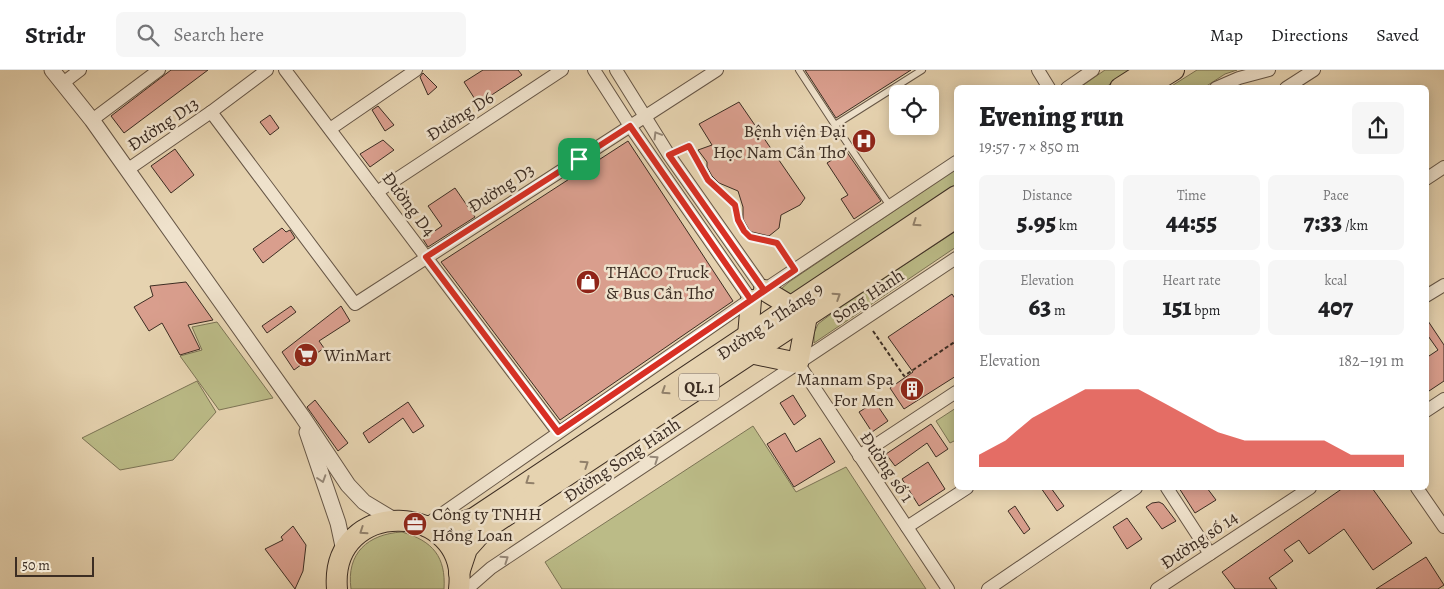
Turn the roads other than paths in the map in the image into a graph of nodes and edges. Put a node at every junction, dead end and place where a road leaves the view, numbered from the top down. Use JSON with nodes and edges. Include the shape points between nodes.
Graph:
{"nodes":[{"id":1,"x":52,"y":70,"type":"edge"},
{"id":2,"x":80,"y":70,"type":"edge"},
{"id":3,"x":159,"y":70,"type":"edge"},
{"id":4,"x":267,"y":70,"type":"edge"},
{"id":5,"x":285,"y":70,"type":"edge"},
{"id":6,"x":416,"y":70,"type":"edge"},
{"id":7,"x":562,"y":70,"type":"edge"},
{"id":8,"x":594,"y":70,"type":"edge"},
{"id":9,"x":616,"y":70,"type":"edge"},
{"id":10,"x":717,"y":70,"type":"edge"},
{"id":11,"x":799,"y":70,"type":"edge"},
{"id":12,"x":922,"y":70,"type":"edge"},
{"id":13,"x":1038,"y":70,"type":"edge"},
{"id":14,"x":1093,"y":70,"type":"edge"},
{"id":15,"x":1148,"y":70,"type":"edge"},
{"id":16,"x":1174,"y":70,"type":"edge"},
{"id":17,"x":1269,"y":70,"type":"edge"},
{"id":18,"x":1314,"y":70,"type":"edge"},
{"id":19,"x":63,"y":83,"type":"junction"},
{"id":20,"x":1047,"y":85,"type":"edge"},
{"id":21,"x":1071,"y":85,"type":"edge"},
{"id":22,"x":1125,"y":85,"type":"edge"},
{"id":23,"x":1150,"y":85,"type":"edge"},
{"id":24,"x":1223,"y":85,"type":"edge"},
{"id":25,"x":1291,"y":85,"type":"edge"},
{"id":26,"x":211,"y":112,"type":"junction"},
{"id":27,"x":646,"y":117,"type":"junction"},
{"id":28,"x":92,"y":120,"type":"junction"},
{"id":29,"x":835,"y":125,"type":"junction"},
{"id":30,"x":630,"y":126,"type":"junction"},
{"id":31,"x":330,"y":129,"type":"junction"},
{"id":32,"x":669,"y":155,"type":"junction"},
{"id":33,"x":954,"y":163,"type":"edge"},
{"id":34,"x":1444,"y":167,"type":"edge"},
{"id":35,"x":127,"y":170,"type":"junction"},
{"id":36,"x":1429,"y":177,"type":"edge"},
{"id":37,"x":377,"y":192,"type":"junction"},
{"id":38,"x":954,"y":197,"type":"edge"},
{"id":39,"x":890,"y":206,"type":"junction"},
{"id":40,"x":954,"y":219,"type":"edge"},
{"id":41,"x":426,"y":257,"type":"junction"},
{"id":42,"x":954,"y":259,"type":"edge"},
{"id":43,"x":795,"y":270,"type":"junction"},
{"id":44,"x":1444,"y":285,"type":"edge"},
{"id":45,"x":1429,"y":294,"type":"edge"},
{"id":46,"x":757,"y":295,"type":"junction"},
{"id":47,"x":800,"y":311,"type":"junction"},
{"id":48,"x":749,"y":345,"type":"junction"},
{"id":49,"x":798,"y":363,"type":"junction"},
{"id":50,"x":954,"y":393,"type":"edge"},
{"id":51,"x":1444,"y":399,"type":"edge"},
{"id":52,"x":1429,"y":409,"type":"edge"},
{"id":53,"x":302,"y":416,"type":"junction"},
{"id":54,"x":558,"y":432,"type":"junction"},
{"id":55,"x":859,"y":456,"type":"junction"},
{"id":56,"x":964,"y":490,"type":"edge"},
{"id":57,"x":1133,"y":490,"type":"edge"},
{"id":58,"x":1167,"y":490,"type":"edge"},
{"id":59,"x":1307,"y":490,"type":"edge"},
{"id":60,"x":1419,"y":490,"type":"edge"},
{"id":61,"x":1439,"y":510,"type":"edge"},
{"id":62,"x":394,"y":520,"type":"junction"},
{"id":63,"x":426,"y":526,"type":"junction"},
{"id":64,"x":907,"y":527,"type":"junction"},
{"id":65,"x":1444,"y":527,"type":"edge"},
{"id":66,"x":344,"y":551,"type":"junction"},
{"id":67,"x":1210,"y":554,"type":"junction"},
{"id":68,"x":462,"y":584,"type":"edge"},
{"id":69,"x":334,"y":586,"type":"edge"},
{"id":70,"x":948,"y":589,"type":"edge"},
{"id":71,"x":988,"y":589,"type":"edge"},
{"id":72,"x":1157,"y":589,"type":"edge"}],
"edges":[{"from":1,"to":19,"type":"street"},
{"from":2,"to":19,"type":"street"},
{"from":3,"to":28,"type":"street"},
{"from":4,"to":26,"type":"street","name":"Đường D13"},
{"from":5,"to":31,"type":"street","name":"Đường D4"},
{"from":6,"to":31,"type":"street"},
{"from":7,"to":37,"type":"street","name":"Đường D6"},
{"from":8,"to":30,"type":"street"},
{"from":9,"to":27,"type":"street"},
{"from":10,"to":27,"type":"street","name":"Đường D3"},
{"from":11,"to":29,"type":"lane"},
{"from":12,"to":29,"type":"lane"},
{"from":13,"to":20,"type":"street"},
{"from":14,"to":21,"type":"street"},
{"from":15,"to":22,"type":"highway"},
{"from":16,"to":23,"type":"highway"},
{"from":17,"to":24,"type":"street"},
{"from":18,"to":25,"type":"street"},
{"from":19,"to":28,"type":"street"},
{"from":26,"to":35,"type":"street","name":"Đường D13"},
{"from":26,"to":41,"type":"street","name":"Đường D3","via":[[355,304]]},
{"from":27,"to":30,"type":"street","name":"Đường D3"},
{"from":32,"to":27,"type":"street","one_way":true},
{"from":28,"to":35,"type":"street"},
{"from":29,"to":39,"type":"lane"},
{"from":30,"to":41,"type":"street","name":"Đường D3"},
{"from":30,"to":46,"type":"street"},
{"from":31,"to":37,"type":"street","name":"Đường D4"},
{"from":32,"to":43,"type":"lane","via":[[689,146],[708,180],[735,205],[744,231],[750,237],[777,243]]},
{"from":32,"to":46,"type":"street"},
{"from":33,"to":39,"type":"street"},
{"from":34,"to":36,"type":"street"},
{"from":35,"to":53,"type":"street"},
{"from":37,"to":41,"type":"street","name":"Đường D4"},
{"from":38,"to":47,"type":"highway","name":"Đường 2 Tháng 9","number":"QL.1","one_way":true},
{"from":39,"to":43,"type":"street"},
{"from":47,"to":40,"type":"highway","name":"Đường 2 Tháng 9","number":"QL.1","one_way":true},
{"from":41,"to":54,"type":"street","name":"Đường D4"},
{"from":42,"to":49,"type":"street","name":"Song Hành"},
{"from":43,"to":46,"type":"street"},
{"from":44,"to":45,"type":"street"},
{"from":46,"to":47,"type":"highway"},
{"from":46,"to":48,"type":"highway"},
{"from":46,"to":54,"type":"street"},
{"from":47,"to":48,"type":"highway","name":"Đường 2 Tháng 9","number":"QL.1"},
{"from":47,"to":49,"type":"highway"},
{"from":48,"to":49,"type":"highway"},
{"from":48,"to":63,"type":"highway","name":"Đường 2 Tháng 9","number":"QL.1","one_way":true,"via":[[474,518],[451,526]]},
{"from":68,"to":48,"type":"highway","name":"Đường 2 Tháng 9","number":"QL.1","one_way":true,"via":[[468,549],[483,531]]},
{"from":49,"to":55,"type":"street","name":"Đường số 1"},
{"from":68,"to":49,"type":"street","name":"Đường Song Hành","one_way":true,"via":[[491,568]]},
{"from":50,"to":55,"type":"street"},
{"from":51,"to":52,"type":"street"},
{"from":53,"to":62,"type":"street","via":[[356,494]]},
{"from":53,"to":66,"type":"street","one_way":true,"via":[[338,523]]},
{"from":54,"to":63,"type":"street"},
{"from":55,"to":64,"type":"street","name":"Đường số 1"},
{"from":56,"to":64,"type":"street"},
{"from":57,"to":71,"type":"street"},
{"from":58,"to":67,"type":"street"},
{"from":59,"to":67,"type":"street","name":"Đường số 14"},
{"from":60,"to":61,"type":"street"},
{"from":61,"to":65,"type":"street"},
{"from":62,"to":63,"type":"highway"},
{"from":62,"to":66,"type":"highway","one_way":true,"via":[[365,529]]},
{"from":63,"to":68,"type":"highway","via":[[448,545]]},
{"from":64,"to":70,"type":"street","name":"Đường số 1"},
{"from":66,"to":69,"type":"highway"},
{"from":67,"to":72,"type":"street","name":"Đường số 14"}]}
